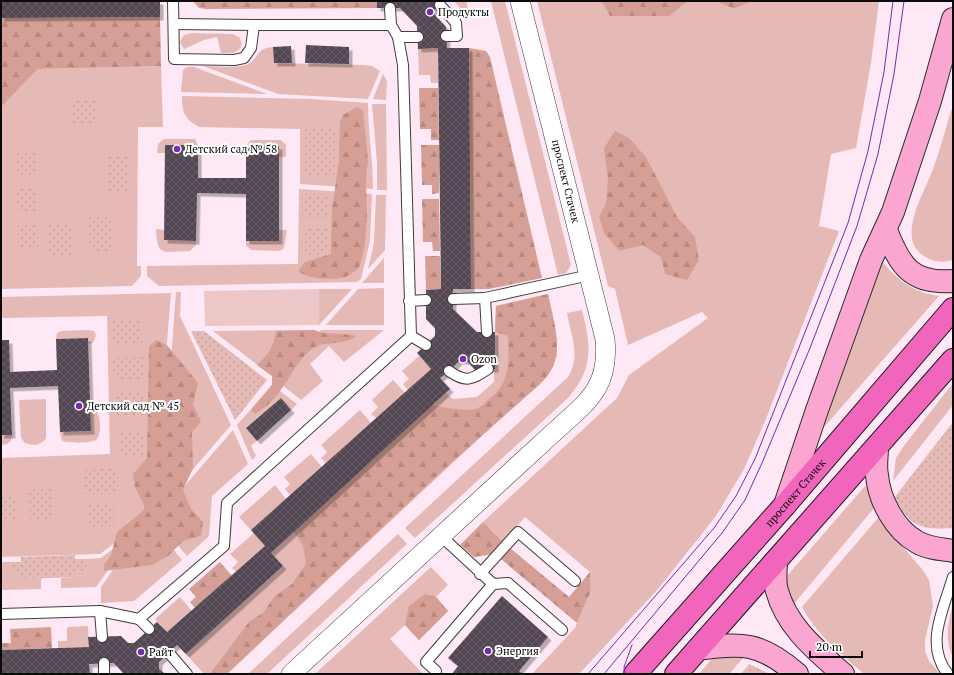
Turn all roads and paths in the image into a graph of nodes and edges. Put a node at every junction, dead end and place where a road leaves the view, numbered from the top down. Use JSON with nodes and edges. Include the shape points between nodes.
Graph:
{"nodes":[{"id":1,"x":173,"y":1,"type":"edge"},
{"id":2,"x":520,"y":1,"type":"edge"},
{"id":3,"x":440,"y":5,"type":"dead end"},
{"id":4,"x":390,"y":8,"type":"dead end"},
{"id":5,"x":953,"y":19,"type":"edge"},
{"id":6,"x":174,"y":24,"type":"junction"},
{"id":7,"x":254,"y":25,"type":"junction"},
{"id":8,"x":391,"y":25,"type":"junction"},
{"id":9,"x":446,"y":36,"type":"dead end"},
{"id":10,"x":398,"y":37,"type":"junction"},
{"id":11,"x":418,"y":37,"type":"dead end"},
{"id":12,"x":948,"y":54,"type":"edge"},
{"id":13,"x":886,"y":230,"type":"junction"},
{"id":14,"x":590,"y":275,"type":"junction"},
{"id":15,"x":953,"y":281,"type":"edge"},
{"id":16,"x":485,"y":298,"type":"junction"},
{"id":17,"x":453,"y":299,"type":"dead end"},
{"id":18,"x":409,"y":300,"type":"junction"},
{"id":19,"x":426,"y":300,"type":"dead end"},
{"id":20,"x":953,"y":309,"type":"edge"},
{"id":21,"x":487,"y":332,"type":"dead end"},
{"id":22,"x":411,"y":336,"type":"junction"},
{"id":23,"x":426,"y":345,"type":"dead end"},
{"id":24,"x":953,"y":360,"type":"edge"},
{"id":25,"x":488,"y":370,"type":"dead end"},
{"id":26,"x":449,"y":371,"type":"dead end"},
{"id":27,"x":877,"y":448,"type":"junction"},
{"id":28,"x":786,"y":505,"type":"junction"},
{"id":29,"x":441,"y":536,"type":"junction"},
{"id":30,"x":953,"y":551,"type":"edge"},
{"id":31,"x":776,"y":561,"type":"junction"},
{"id":32,"x":480,"y":574,"type":"junction"},
{"id":33,"x":953,"y":577,"type":"edge"},
{"id":34,"x":575,"y":581,"type":"dead end"},
{"id":35,"x":493,"y":584,"type":"junction"},
{"id":36,"x":100,"y":610,"type":"junction"},
{"id":37,"x":1,"y":614,"type":"edge"},
{"id":38,"x":139,"y":619,"type":"junction"},
{"id":39,"x":149,"y":630,"type":"dead end"},
{"id":40,"x":562,"y":630,"type":"dead end"},
{"id":41,"x":102,"y":637,"type":"dead end"},
{"id":42,"x":698,"y":649,"type":"junction"},
{"id":43,"x":169,"y":653,"type":"dead end"},
{"id":44,"x":104,"y":664,"type":"dead end"},
{"id":45,"x":436,"y":670,"type":"dead end"},
{"id":46,"x":104,"y":674,"type":"edge"},
{"id":47,"x":187,"y":674,"type":"edge"},
{"id":48,"x":291,"y":674,"type":"edge"},
{"id":49,"x":635,"y":674,"type":"edge"},
{"id":50,"x":676,"y":674,"type":"edge"},
{"id":51,"x":797,"y":674,"type":"edge"},
{"id":52,"x":843,"y":674,"type":"edge"},
{"id":53,"x":948,"y":674,"type":"edge"}],
"edges":[{"from":1,"to":6,"type":"lane"},
{"from":2,"to":14,"type":"street","name":"проспект Стачек"},
{"from":3,"to":9,"type":"lane","via":[[456,23],[456,36]]},
{"from":4,"to":8,"type":"lane"},
{"from":5,"to":12,"type":"street"},
{"from":6,"to":7,"type":"lane"},
{"from":6,"to":7,"type":"lane","via":[[174,59],[188,60],[244,58],[251,48]]},
{"from":7,"to":8,"type":"lane"},
{"from":8,"to":10,"type":"lane"},
{"from":10,"to":11,"type":"lane"},
{"from":10,"to":18,"type":"lane","via":[[403,65]]},
{"from":12,"to":13,"type":"street"},
{"from":13,"to":15,"type":"street","via":[[896,256],[911,273],[930,281]]},
{"from":13,"to":28,"type":"street","via":[[871,260],[819,402]]},
{"from":14,"to":16,"type":"lane"},
{"from":14,"to":29,"type":"street","name":"проспект Стачек","via":[[605,339],[606,362],[597,390]]},
{"from":16,"to":17,"type":"lane"},
{"from":16,"to":21,"type":"lane"},
{"from":18,"to":19,"type":"lane"},
{"from":18,"to":22,"type":"lane"},
{"from":20,"to":28,"type":"main road","name":"проспект Стачек"},
{"from":22,"to":23,"type":"lane"},
{"from":22,"to":38,"type":"lane","via":[[227,503],[224,546]]},
{"from":24,"to":27,"type":"main road"},
{"from":25,"to":26,"type":"lane","via":[[472,380],[460,379]]},
{"from":27,"to":30,"type":"street","via":[[876,476],[883,501],[902,531],[917,543]]},
{"from":27,"to":31,"type":"main road"},
{"from":28,"to":49,"type":"main road","name":"проспект Стачек"},
{"from":29,"to":32,"type":"lane"},
{"from":29,"to":48,"type":"street","name":"проспект Стачек"},
{"from":31,"to":42,"type":"main road"},
{"from":31,"to":52,"type":"street","via":[[776,590],[784,611],[809,645]]},
{"from":32,"to":34,"type":"lane","via":[[518,532]]},
{"from":32,"to":35,"type":"lane"},
{"from":33,"to":53,"type":"lane","via":[[940,615],[936,644],[941,665]]},
{"from":35,"to":40,"type":"lane","via":[[508,583]]},
{"from":35,"to":45,"type":"lane","via":[[426,662]]},
{"from":36,"to":37,"type":"lane"},
{"from":36,"to":38,"type":"lane"},
{"from":36,"to":41,"type":"lane"},
{"from":38,"to":39,"type":"lane"},
{"from":42,"to":50,"type":"main road"},
{"from":42,"to":51,"type":"street","via":[[727,644],[745,646],[767,652]]},
{"from":43,"to":47,"type":"lane"},
{"from":44,"to":46,"type":"lane"}]}
